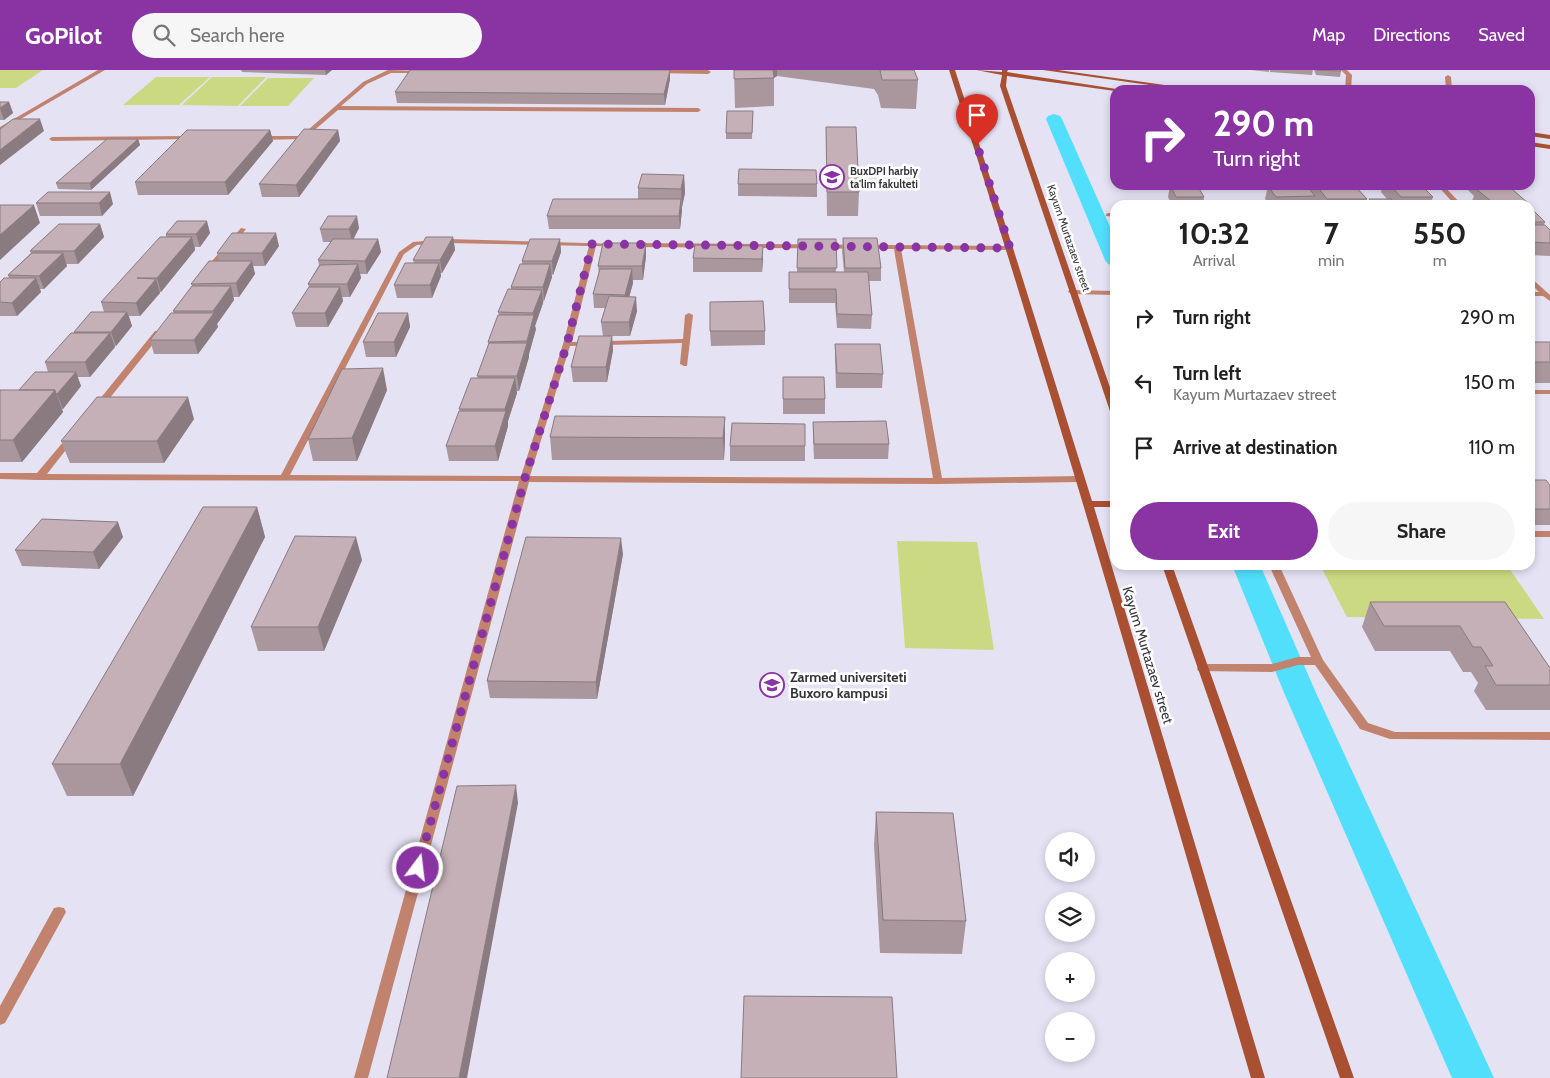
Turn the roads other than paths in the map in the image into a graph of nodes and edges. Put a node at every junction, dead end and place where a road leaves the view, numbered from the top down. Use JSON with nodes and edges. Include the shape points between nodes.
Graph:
{"nodes":[{"id":1,"x":102,"y":70,"type":"edge"},
{"id":2,"x":391,"y":70,"type":"edge"},
{"id":3,"x":952,"y":70,"type":"edge"},
{"id":4,"x":979,"y":70,"type":"edge"},
{"id":5,"x":1046,"y":70,"type":"edge"},
{"id":6,"x":1344,"y":70,"type":"edge"},
{"id":7,"x":430,"y":71,"type":"edge"},
{"id":8,"x":648,"y":72,"type":"edge"},
{"id":9,"x":708,"y":72,"type":"dead end"},
{"id":10,"x":1005,"y":72,"type":"edge"},
{"id":11,"x":1448,"y":77,"type":"dead end"},
{"id":12,"x":1159,"y":85,"type":"edge"},
{"id":13,"x":1348,"y":85,"type":"edge"},
{"id":14,"x":1449,"y":85,"type":"edge"},
{"id":15,"x":1110,"y":88,"type":"edge"},
{"id":16,"x":336,"y":108,"type":"junction"},
{"id":17,"x":698,"y":110,"type":"dead end"},
{"id":18,"x":0,"y":128,"type":"edge"},
{"id":19,"x":1535,"y":135,"type":"edge"},
{"id":20,"x":1550,"y":137,"type":"edge"},
{"id":21,"x":202,"y":138,"type":"edge"},
{"id":22,"x":252,"y":138,"type":"edge"},
{"id":23,"x":52,"y":139,"type":"dead end"},
{"id":24,"x":1535,"y":145,"type":"edge"},
{"id":25,"x":1550,"y":147,"type":"edge"},
{"id":26,"x":1445,"y":190,"type":"edge"},
{"id":27,"x":1454,"y":200,"type":"edge"},
{"id":28,"x":243,"y":229,"type":"dead end"},
{"id":29,"x":592,"y":244,"type":"junction"},
{"id":30,"x":897,"y":246,"type":"junction"},
{"id":31,"x":1010,"y":248,"type":"junction"},
{"id":32,"x":200,"y":282,"type":"edge"},
{"id":33,"x":1535,"y":284,"type":"edge"},
{"id":34,"x":1072,"y":292,"type":"junction"},
{"id":35,"x":1110,"y":293,"type":"edge"},
{"id":36,"x":1535,"y":295,"type":"edge"},
{"id":37,"x":1548,"y":297,"type":"edge"},
{"id":38,"x":689,"y":315,"type":"dead end"},
{"id":39,"x":163,"y":327,"type":"edge"},
{"id":40,"x":685,"y":341,"type":"junction"},
{"id":41,"x":567,"y":344,"type":"junction"},
{"id":42,"x":684,"y":364,"type":"dead end"},
{"id":43,"x":1110,"y":388,"type":"edge"},
{"id":44,"x":1535,"y":392,"type":"edge"},
{"id":45,"x":1550,"y":392,"type":"edge"},
{"id":46,"x":89,"y":417,"type":"edge"},
{"id":47,"x":76,"y":432,"type":"edge"},
{"id":48,"x":0,"y":476,"type":"edge"},
{"id":49,"x":285,"y":476,"type":"junction"},
{"id":50,"x":39,"y":477,"type":"junction"},
{"id":51,"x":525,"y":478,"type":"junction"},
{"id":52,"x":1080,"y":479,"type":"junction"},
{"id":53,"x":938,"y":480,"type":"junction"},
{"id":54,"x":1088,"y":504,"type":"junction"},
{"id":55,"x":1110,"y":504,"type":"edge"},
{"id":56,"x":1535,"y":534,"type":"edge"},
{"id":57,"x":1550,"y":534,"type":"edge"},
{"id":58,"x":1169,"y":570,"type":"edge"},
{"id":59,"x":1276,"y":570,"type":"edge"},
{"id":60,"x":1318,"y":661,"type":"junction"},
{"id":61,"x":1202,"y":668,"type":"junction"},
{"id":62,"x":1550,"y":736,"type":"edge"},
{"id":63,"x":59,"y":912,"type":"dead end"},
{"id":64,"x":0,"y":1018,"type":"edge"},
{"id":65,"x":361,"y":1078,"type":"edge"},
{"id":66,"x":1258,"y":1078,"type":"edge"},
{"id":67,"x":1347,"y":1078,"type":"edge"}],
"edges":[{"from":1,"to":18,"type":"street"},
{"from":2,"to":7,"type":"street"},
{"from":2,"to":16,"type":"street","via":[[365,83]]},
{"from":3,"to":31,"type":"street","name":"Kayum Murtazaev street"},
{"from":4,"to":10,"type":"street"},
{"from":5,"to":12,"type":"street"},
{"from":6,"to":13,"type":"street","via":[[1349,75]]},
{"from":8,"to":9,"type":"street"},
{"from":10,"to":15,"type":"street"},
{"from":10,"to":34,"type":"street","name":"Kayum Murtazaev street","via":[[1003,86]]},
{"from":11,"to":14,"type":"street"},
{"from":16,"to":17,"type":"street"},
{"from":16,"to":22,"type":"street","via":[[302,138]]},
{"from":19,"to":20,"type":"street"},
{"from":21,"to":23,"type":"street"},
{"from":24,"to":25,"type":"street"},
{"from":26,"to":27,"type":"street"},
{"from":28,"to":32,"type":"street"},
{"from":29,"to":30,"type":"street"},
{"from":29,"to":41,"type":"street"},
{"from":29,"to":49,"type":"street","via":[[415,243],[401,253]]},
{"from":30,"to":31,"type":"street"},
{"from":30,"to":53,"type":"street"},
{"from":31,"to":52,"type":"street","name":"Kayum Murtazaev street"},
{"from":33,"to":37,"type":"street"},
{"from":34,"to":35,"type":"street"},
{"from":34,"to":43,"type":"street","name":"Kayum Murtazaev street"},
{"from":36,"to":37,"type":"street"},
{"from":38,"to":40,"type":"street"},
{"from":39,"to":46,"type":"street"},
{"from":40,"to":41,"type":"street"},
{"from":40,"to":42,"type":"street"},
{"from":41,"to":51,"type":"street"},
{"from":44,"to":45,"type":"street"},
{"from":47,"to":50,"type":"street"},
{"from":48,"to":50,"type":"street"},
{"from":49,"to":50,"type":"street"},
{"from":49,"to":51,"type":"street"},
{"from":51,"to":53,"type":"street"},
{"from":51,"to":65,"type":"street"},
{"from":52,"to":53,"type":"street"},
{"from":52,"to":54,"type":"street","name":"Kayum Murtazaev street"},
{"from":54,"to":55,"type":"street"},
{"from":54,"to":66,"type":"street","name":"Kayum Murtazaev street"},
{"from":56,"to":57,"type":"street"},
{"from":58,"to":61,"type":"street"},
{"from":59,"to":60,"type":"street"},
{"from":60,"to":61,"type":"street","via":[[1298,661],[1272,668]]},
{"from":60,"to":62,"type":"street","via":[[1364,726],[1394,736]]},
{"from":61,"to":67,"type":"street"},
{"from":63,"to":64,"type":"street"}]}
